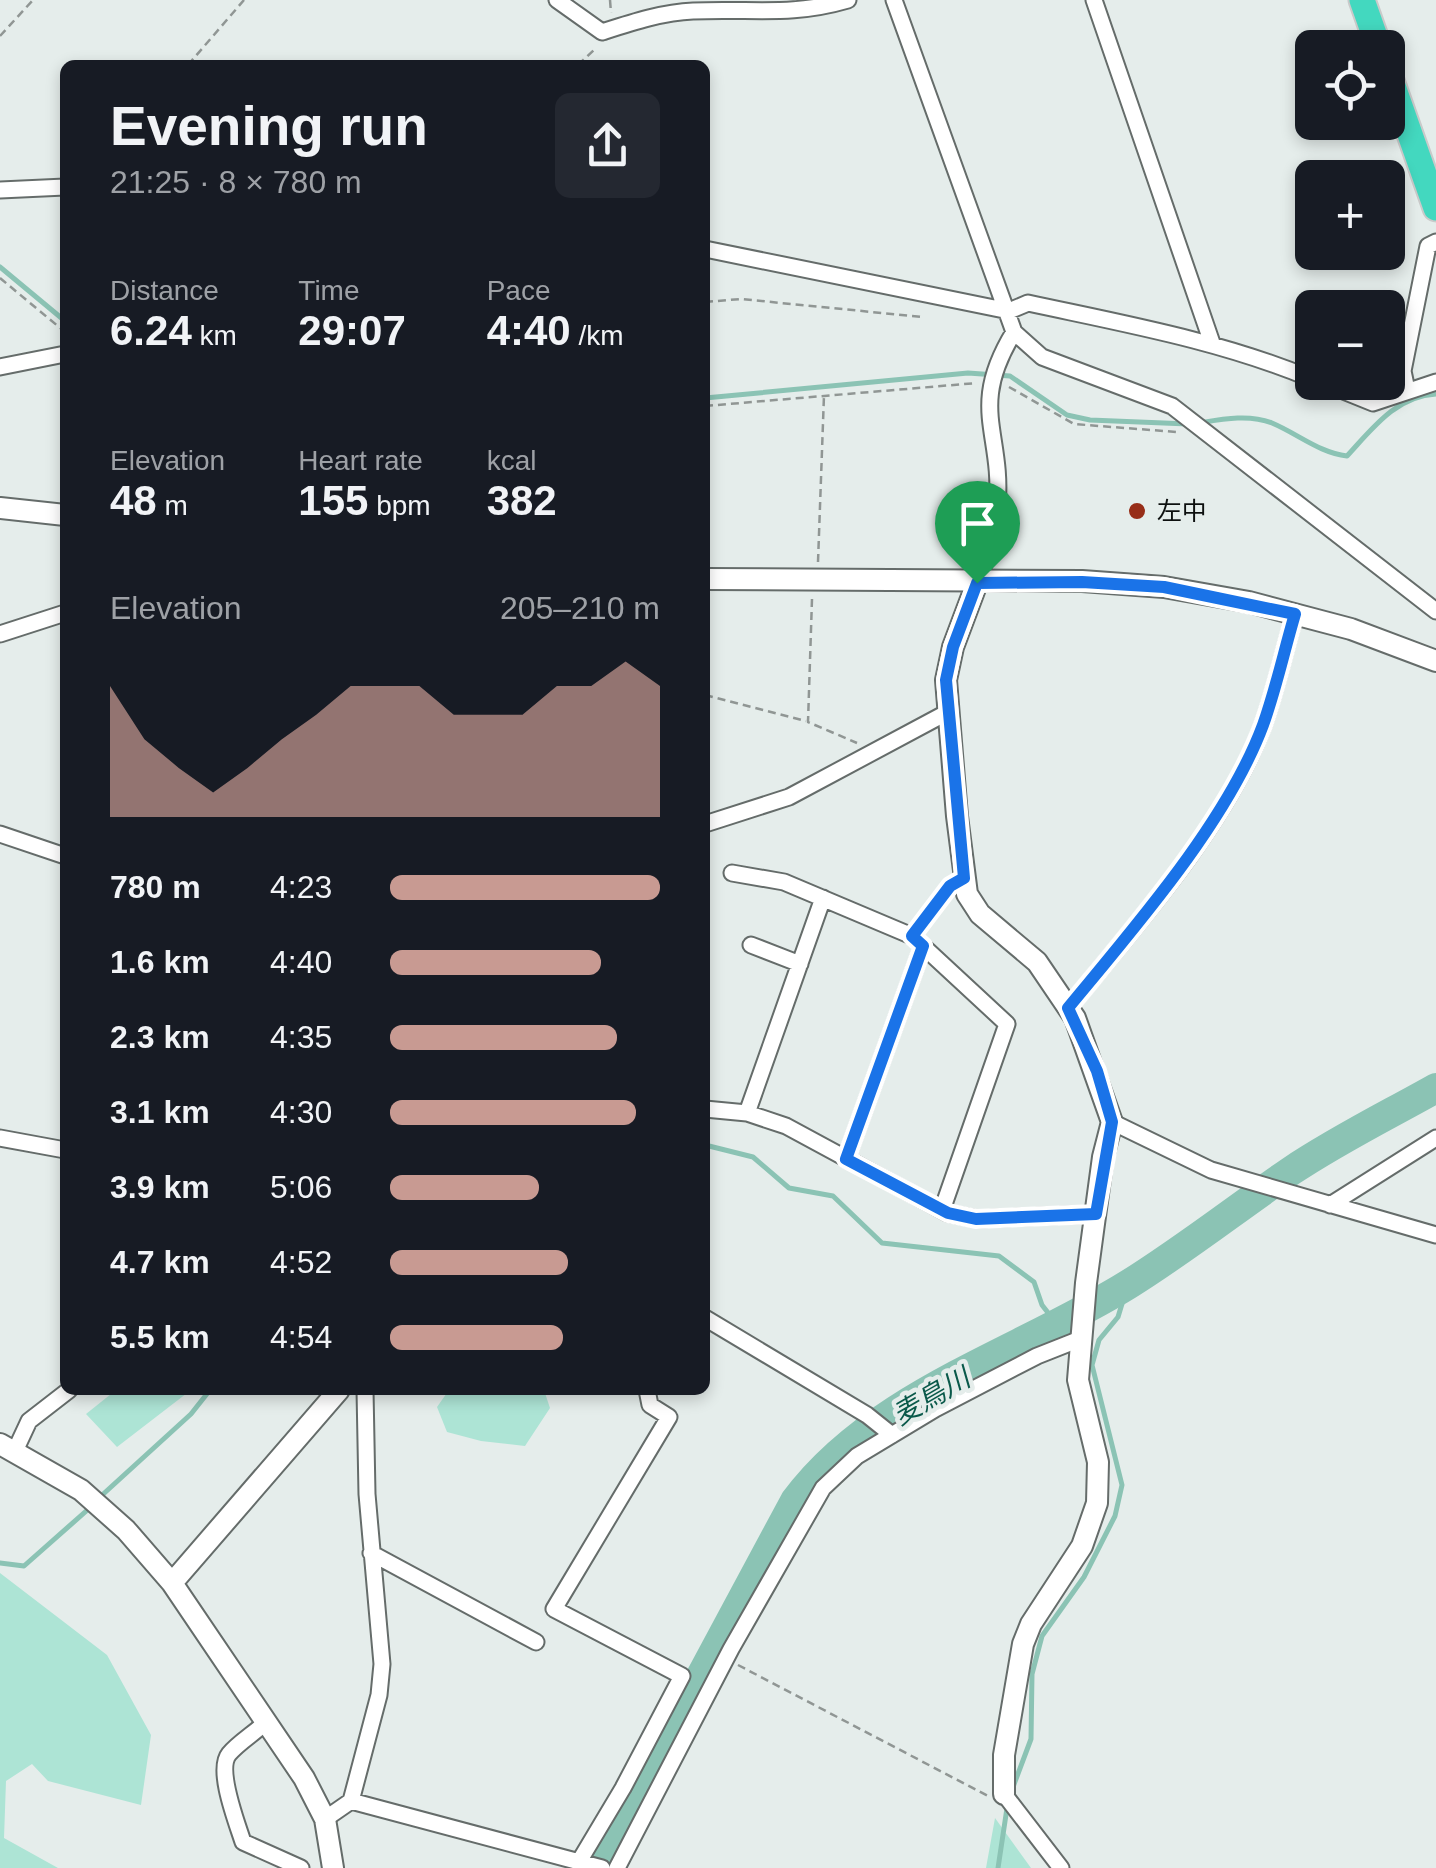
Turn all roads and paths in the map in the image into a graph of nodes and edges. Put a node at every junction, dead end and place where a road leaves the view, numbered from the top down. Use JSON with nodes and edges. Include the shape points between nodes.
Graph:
{"nodes":[{"id":1,"x":33,"y":0,"type":"edge"},
{"id":2,"x":244,"y":0,"type":"edge"},
{"id":3,"x":558,"y":0,"type":"edge"},
{"id":4,"x":848,"y":0,"type":"edge"},
{"id":5,"x":894,"y":0,"type":"edge"},
{"id":6,"x":1094,"y":0,"type":"edge"},
{"id":7,"x":1362,"y":0,"type":"edge"},
{"id":8,"x":1373,"y":30,"type":"edge"},
{"id":9,"x":0,"y":36,"type":"edge"},
{"id":10,"x":192,"y":60,"type":"edge"},
{"id":11,"x":1405,"y":120,"type":"edge"},
{"id":12,"x":60,"y":187,"type":"edge"},
{"id":13,"x":0,"y":190,"type":"edge"},
{"id":14,"x":1436,"y":208,"type":"edge"},
{"id":15,"x":1436,"y":242,"type":"edge"},
{"id":16,"x":710,"y":250,"type":"edge"},
{"id":17,"x":0,"y":278,"type":"edge"},
{"id":18,"x":710,"y":302,"type":"edge"},
{"id":19,"x":1009,"y":311,"type":"junction"},
{"id":20,"x":922,"y":317,"type":"dead end"},
{"id":21,"x":60,"y":328,"type":"edge"},
{"id":22,"x":1014,"y":332,"type":"junction"},
{"id":23,"x":1212,"y":343,"type":"junction"},
{"id":24,"x":60,"y":355,"type":"edge"},
{"id":25,"x":0,"y":367,"type":"edge"},
{"id":26,"x":1295,"y":372,"type":"edge"},
{"id":27,"x":993,"y":375,"type":"junction"},
{"id":28,"x":1436,"y":382,"type":"edge"},
{"id":29,"x":1408,"y":390,"type":"junction"},
{"id":30,"x":1405,"y":392,"type":"edge"},
{"id":31,"x":824,"y":393,"type":"junction"},
{"id":32,"x":710,"y":405,"type":"edge"},
{"id":33,"x":1199,"y":431,"type":"junction"},
{"id":34,"x":0,"y":508,"type":"edge"},
{"id":35,"x":60,"y":514,"type":"edge"},
{"id":36,"x":710,"y":579,"type":"edge"},
{"id":37,"x":815,"y":582,"type":"junction"},
{"id":38,"x":977,"y":583,"type":"junction"},
{"id":39,"x":1436,"y":611,"type":"edge"},
{"id":40,"x":1295,"y":614,"type":"junction"},
{"id":41,"x":60,"y":616,"type":"edge"},
{"id":42,"x":0,"y":634,"type":"edge"},
{"id":43,"x":1436,"y":661,"type":"edge"},
{"id":44,"x":710,"y":695,"type":"edge"},
{"id":45,"x":948,"y":712,"type":"junction"},
{"id":46,"x":808,"y":722,"type":"junction"},
{"id":47,"x":869,"y":756,"type":"junction"},
{"id":48,"x":710,"y":822,"type":"edge"},
{"id":49,"x":0,"y":834,"type":"edge"},
{"id":50,"x":60,"y":854,"type":"edge"},
{"id":51,"x":732,"y":874,"type":"dead end"},
{"id":52,"x":964,"y":878,"type":"junction"},
{"id":53,"x":824,"y":898,"type":"junction"},
{"id":54,"x":917,"y":941,"type":"junction"},
{"id":55,"x":751,"y":945,"type":"dead end"},
{"id":56,"x":800,"y":964,"type":"junction"},
{"id":57,"x":1068,"y":1008,"type":"junction"},
{"id":58,"x":710,"y":1110,"type":"edge"},
{"id":59,"x":747,"y":1114,"type":"junction"},
{"id":60,"x":1112,"y":1122,"type":"junction"},
{"id":61,"x":0,"y":1138,"type":"edge"},
{"id":62,"x":1436,"y":1138,"type":"edge"},
{"id":63,"x":60,"y":1149,"type":"edge"},
{"id":64,"x":846,"y":1159,"type":"junction"},
{"id":65,"x":1330,"y":1206,"type":"junction"},
{"id":66,"x":942,"y":1210,"type":"junction"},
{"id":67,"x":1096,"y":1214,"type":"junction"},
{"id":68,"x":1436,"y":1235,"type":"edge"},
{"id":69,"x":710,"y":1321,"type":"edge"},
{"id":70,"x":1080,"y":1339,"type":"junction"},
{"id":71,"x":63,"y":1395,"type":"edge"},
{"id":72,"x":335,"y":1395,"type":"edge"},
{"id":73,"x":365,"y":1395,"type":"edge"},
{"id":74,"x":648,"y":1395,"type":"edge"},
{"id":75,"x":892,"y":1435,"type":"junction"},
{"id":76,"x":7,"y":1447,"type":"edge"},
{"id":77,"x":372,"y":1552,"type":"junction"},
{"id":78,"x":172,"y":1583,"type":"junction"},
{"id":79,"x":536,"y":1642,"type":"dead end"},
{"id":80,"x":728,"y":1660,"type":"junction"},
{"id":81,"x":267,"y":1721,"type":"junction"},
{"id":82,"x":1004,"y":1794,"type":"junction"},
{"id":83,"x":351,"y":1800,"type":"junction"},
{"id":84,"x":324,"y":1819,"type":"junction"},
{"id":85,"x":580,"y":1860,"type":"junction"},
{"id":86,"x":301,"y":1868,"type":"edge"},
{"id":87,"x":333,"y":1868,"type":"edge"},
{"id":88,"x":602,"y":1868,"type":"edge"},
{"id":89,"x":618,"y":1868,"type":"edge"},
{"id":90,"x":1060,"y":1868,"type":"edge"}],
"edges":[{"from":1,"to":9,"type":"path"},
{"from":2,"to":10,"type":"path"},
{"from":3,"to":4,"type":"street","via":[[602,32],[690,10],[797,12]]},
{"from":5,"to":19,"type":"street"},
{"from":6,"to":23,"type":"street"},
{"from":7,"to":8,"type":"highway"},
{"from":11,"to":14,"type":"highway"},
{"from":12,"to":13,"type":"street"},
{"from":15,"to":29,"type":"street","via":[[1428,246],[1403,371]]},
{"from":16,"to":19,"type":"street"},
{"from":17,"to":21,"type":"path"},
{"from":18,"to":20,"type":"path"},
{"from":19,"to":22,"type":"street"},
{"from":19,"to":23,"type":"street","via":[[1028,303]]},
{"from":22,"to":27,"type":"street"},
{"from":22,"to":33,"type":"street","via":[[1042,356],[1166,402]]},
{"from":23,"to":26,"type":"street"},
{"from":24,"to":25,"type":"street"},
{"from":27,"to":31,"type":"path"},
{"from":27,"to":33,"type":"path","via":[[1074,424]]},
{"from":27,"to":38,"type":"street","via":[[987,407],[997,506]]},
{"from":28,"to":29,"type":"street"},
{"from":29,"to":30,"type":"street"},
{"from":31,"to":32,"type":"path"},
{"from":31,"to":37,"type":"path"},
{"from":33,"to":39,"type":"street"},
{"from":34,"to":35,"type":"street"},
{"from":36,"to":37,"type":"street"},
{"from":37,"to":38,"type":"street"},
{"from":37,"to":46,"type":"path"},
{"from":38,"to":40,"type":"street","via":[[1164,587]]},
{"from":38,"to":45,"type":"street","via":[[953,647]]},
{"from":40,"to":43,"type":"street"},
{"from":40,"to":57,"type":"street","via":[[1263,726],[1238,778]]},
{"from":41,"to":42,"type":"street"},
{"from":44,"to":46,"type":"path"},
{"from":45,"to":47,"type":"street"},
{"from":45,"to":52,"type":"street"},
{"from":46,"to":47,"type":"path","via":[[864,746]]},
{"from":47,"to":48,"type":"street","via":[[789,796]]},
{"from":49,"to":50,"type":"street"},
{"from":51,"to":53,"type":"street","via":[[784,882]]},
{"from":52,"to":54,"type":"path","via":[[950,886]]},
{"from":52,"to":57,"type":"street","via":[[980,914],[1036,962]]},
{"from":53,"to":54,"type":"street"},
{"from":53,"to":56,"type":"street"},
{"from":54,"to":64,"type":"street"},
{"from":54,"to":66,"type":"street","via":[[1007,1024]]},
{"from":55,"to":56,"type":"street"},
{"from":56,"to":59,"type":"street"},
{"from":57,"to":60,"type":"street"},
{"from":58,"to":59,"type":"street"},
{"from":59,"to":64,"type":"street","via":[[786,1126]]},
{"from":60,"to":65,"type":"street","via":[[1211,1170]]},
{"from":60,"to":67,"type":"street"},
{"from":61,"to":63,"type":"street"},
{"from":62,"to":65,"type":"street"},
{"from":64,"to":66,"type":"street"},
{"from":65,"to":68,"type":"street"},
{"from":66,"to":67,"type":"street","via":[[976,1219]]},
{"from":67,"to":70,"type":"street"},
{"from":69,"to":75,"type":"street"},
{"from":70,"to":75,"type":"street"},
{"from":70,"to":82,"type":"street","via":[[1078,1380],[1098,1462],[1097,1504],[1082,1546],[1023,1644]]},
{"from":71,"to":76,"type":"street"},
{"from":72,"to":78,"type":"street"},
{"from":73,"to":77,"type":"street"},
{"from":74,"to":85,"type":"street","via":[[650,1405],[669,1417],[554,1610],[682,1676]]},
{"from":75,"to":80,"type":"street","via":[[823,1488]]},
{"from":76,"to":78,"type":"street","via":[[103,1508]]},
{"from":77,"to":79,"type":"street"},
{"from":77,"to":83,"type":"street","via":[[382,1664]]},
{"from":78,"to":81,"type":"street"},
{"from":80,"to":82,"type":"path","via":[[969,1789]]},
{"from":80,"to":89,"type":"street"},
{"from":81,"to":84,"type":"street"},
{"from":81,"to":86,"type":"street","via":[[224,1763],[232,1804],[243,1842]]},
{"from":82,"to":90,"type":"street"},
{"from":83,"to":84,"type":"street"},
{"from":83,"to":85,"type":"street"},
{"from":84,"to":87,"type":"street"},
{"from":85,"to":88,"type":"street"}]}
